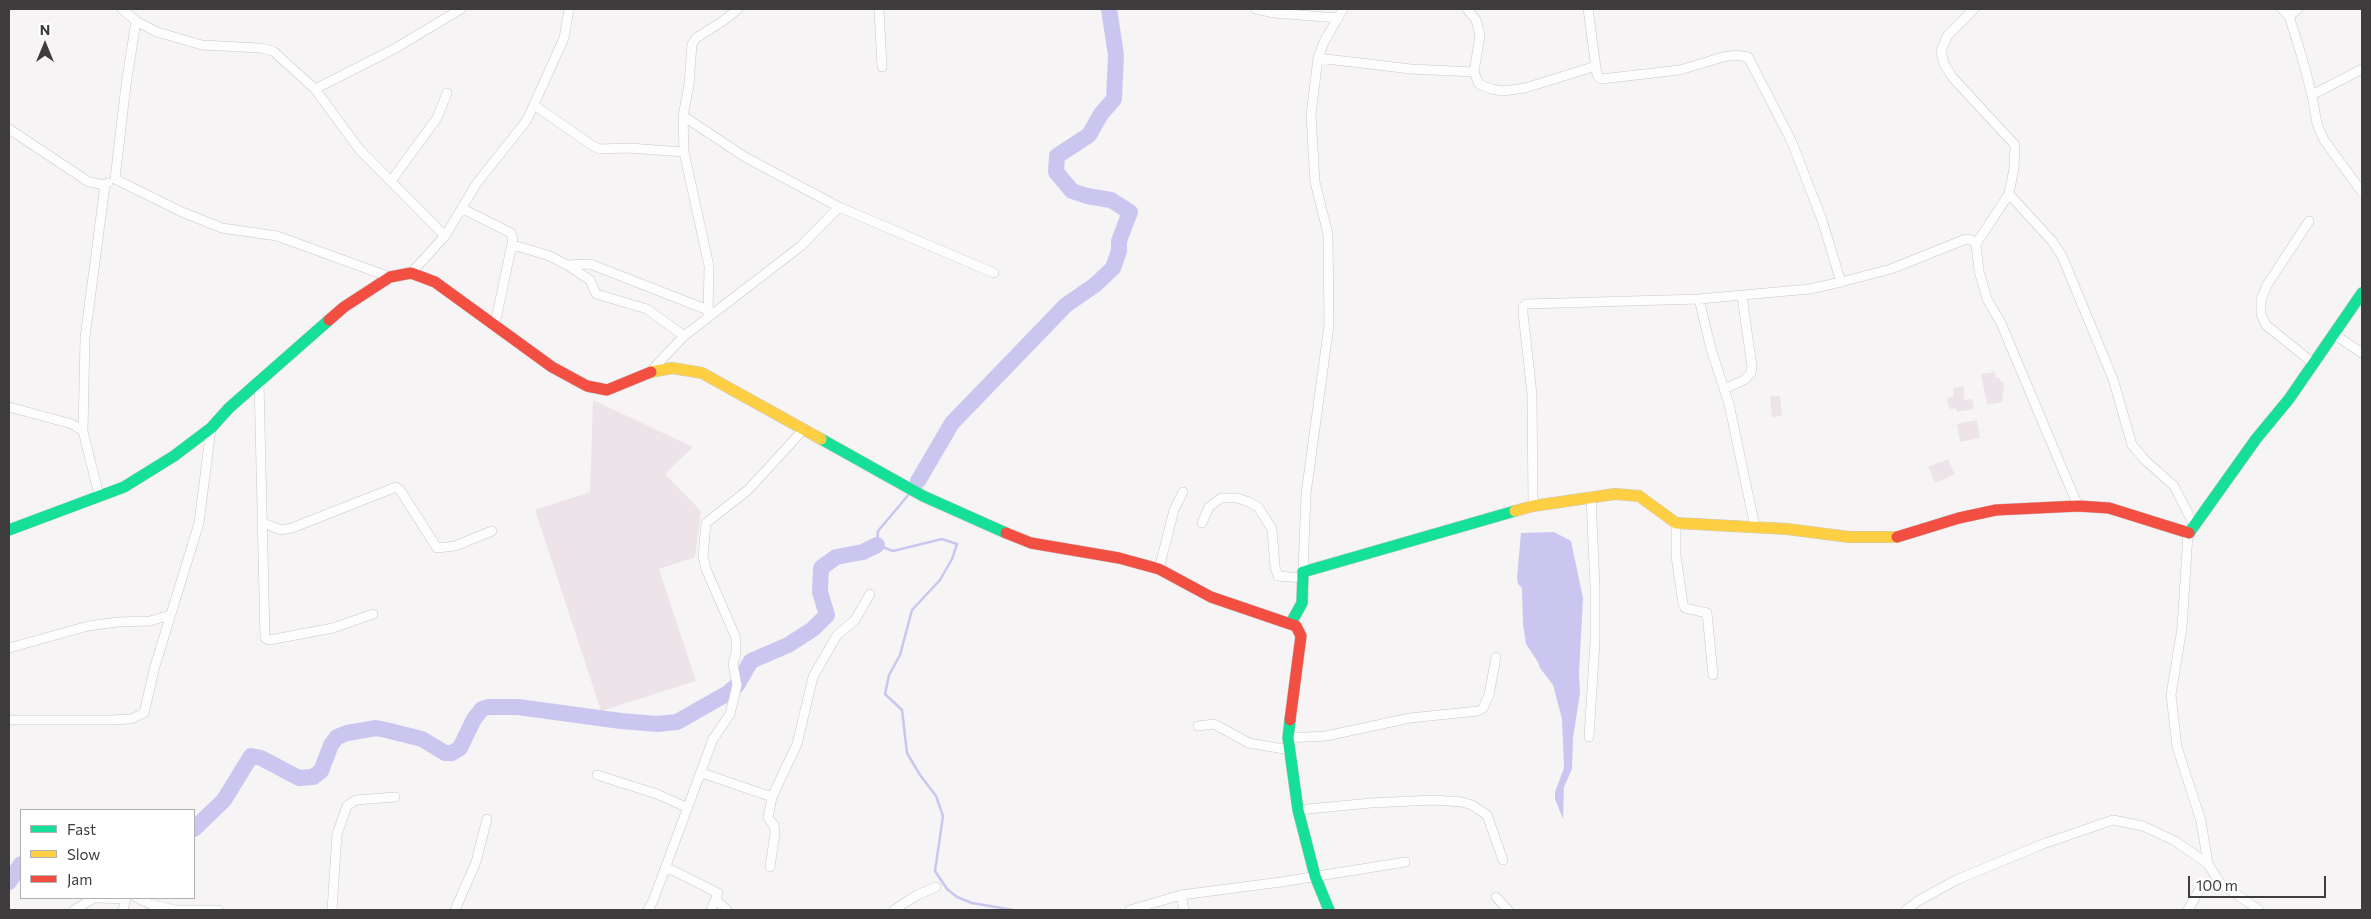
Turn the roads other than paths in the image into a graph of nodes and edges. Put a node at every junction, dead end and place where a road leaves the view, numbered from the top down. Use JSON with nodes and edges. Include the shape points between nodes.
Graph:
{"nodes":[{"id":1,"x":122,"y":9,"type":"edge"},
{"id":2,"x":461,"y":9,"type":"edge"},
{"id":3,"x":569,"y":9,"type":"edge"},
{"id":4,"x":738,"y":9,"type":"edge"},
{"id":5,"x":880,"y":9,"type":"edge"},
{"id":6,"x":1256,"y":9,"type":"edge"},
{"id":7,"x":1343,"y":9,"type":"edge"},
{"id":8,"x":1467,"y":9,"type":"edge"},
{"id":9,"x":1588,"y":9,"type":"edge"},
{"id":10,"x":1974,"y":9,"type":"edge"},
{"id":11,"x":2282,"y":9,"type":"edge"},
{"id":12,"x":2298,"y":9,"type":"edge"},
{"id":13,"x":1290,"y":11,"type":"edge"},
{"id":14,"x":2288,"y":16,"type":"junction"},
{"id":15,"x":1338,"y":18,"type":"junction"},
{"id":16,"x":136,"y":21,"type":"junction"},
{"id":17,"x":1318,"y":58,"type":"junction"},
{"id":18,"x":1596,"y":66,"type":"junction"},
{"id":19,"x":882,"y":67,"type":"dead end"},
{"id":20,"x":2362,"y":69,"type":"edge"},
{"id":21,"x":1474,"y":72,"type":"junction"},
{"id":22,"x":314,"y":89,"type":"junction"},
{"id":23,"x":447,"y":93,"type":"dead end"},
{"id":24,"x":2312,"y":95,"type":"junction"},
{"id":25,"x":534,"y":105,"type":"junction"},
{"id":26,"x":683,"y":116,"type":"junction"},
{"id":27,"x":9,"y":129,"type":"edge"},
{"id":28,"x":684,"y":152,"type":"junction"},
{"id":29,"x":115,"y":179,"type":"junction"},
{"id":30,"x":391,"y":181,"type":"junction"},
{"id":31,"x":105,"y":185,"type":"junction"},
{"id":32,"x":2362,"y":192,"type":"edge"},
{"id":33,"x":2009,"y":194,"type":"junction"},
{"id":34,"x":839,"y":207,"type":"junction"},
{"id":35,"x":463,"y":209,"type":"junction"},
{"id":36,"x":2310,"y":221,"type":"dead end"},
{"id":37,"x":445,"y":236,"type":"junction"},
{"id":38,"x":1976,"y":244,"type":"junction"},
{"id":39,"x":513,"y":245,"type":"junction"},
{"id":40,"x":567,"y":265,"type":"junction"},
{"id":41,"x":411,"y":273,"type":"junction"},
{"id":42,"x":994,"y":273,"type":"dead end"},
{"id":43,"x":390,"y":277,"type":"junction"},
{"id":44,"x":1841,"y":282,"type":"junction"},
{"id":45,"x":2362,"y":293,"type":"edge"},
{"id":46,"x":1742,"y":296,"type":"junction"},
{"id":47,"x":1699,"y":299,"type":"junction"},
{"id":48,"x":708,"y":313,"type":"junction"},
{"id":49,"x":495,"y":324,"type":"junction"},
{"id":50,"x":2335,"y":335,"type":"junction"},
{"id":51,"x":684,"y":336,"type":"junction"},
{"id":52,"x":2362,"y":353,"type":"edge"},
{"id":53,"x":2313,"y":363,"type":"junction"},
{"id":54,"x":650,"y":372,"type":"junction"},
{"id":55,"x":259,"y":381,"type":"junction"},
{"id":56,"x":1724,"y":389,"type":"junction"},
{"id":57,"x":9,"y":407,"type":"edge"},
{"id":58,"x":211,"y":428,"type":"junction"},
{"id":59,"x":804,"y":430,"type":"junction"},
{"id":60,"x":83,"y":431,"type":"junction"},
{"id":61,"x":1183,"y":492,"type":"dead end"},
{"id":62,"x":99,"y":495,"type":"junction"},
{"id":63,"x":1592,"y":498,"type":"junction"},
{"id":64,"x":1534,"y":506,"type":"junction"},
{"id":65,"x":2078,"y":506,"type":"junction"},
{"id":66,"x":263,"y":522,"type":"junction"},
{"id":67,"x":1202,"y":523,"type":"dead end"},
{"id":68,"x":1676,"y":523,"type":"junction"},
{"id":69,"x":1755,"y":527,"type":"junction"},
{"id":70,"x":9,"y":530,"type":"edge"},
{"id":71,"x":492,"y":531,"type":"dead end"},
{"id":72,"x":2192,"y":531,"type":"junction"},
{"id":73,"x":1159,"y":569,"type":"junction"},
{"id":74,"x":1303,"y":575,"type":"junction"},
{"id":75,"x":870,"y":594,"type":"dead end"},
{"id":76,"x":373,"y":614,"type":"dead end"},
{"id":77,"x":170,"y":615,"type":"junction"},
{"id":78,"x":1291,"y":623,"type":"junction"},
{"id":79,"x":9,"y":648,"type":"edge"},
{"id":80,"x":1496,"y":657,"type":"dead end"},
{"id":81,"x":1713,"y":675,"type":"dead end"},
{"id":82,"x":9,"y":720,"type":"edge"},
{"id":83,"x":1198,"y":726,"type":"dead end"},
{"id":84,"x":1589,"y":737,"type":"dead end"},
{"id":85,"x":1288,"y":738,"type":"junction"},
{"id":86,"x":1290,"y":750,"type":"junction"},
{"id":87,"x":702,"y":773,"type":"junction"},
{"id":88,"x":598,"y":775,"type":"dead end"},
{"id":89,"x":395,"y":797,"type":"dead end"},
{"id":90,"x":772,"y":797,"type":"junction"},
{"id":91,"x":688,"y":808,"type":"junction"},
{"id":92,"x":1298,"y":810,"type":"junction"},
{"id":93,"x":487,"y":819,"type":"dead end"},
{"id":94,"x":1503,"y":860,"type":"dead end"},
{"id":95,"x":1406,"y":862,"type":"dead end"},
{"id":96,"x":2208,"y":864,"type":"junction"},
{"id":97,"x":666,"y":867,"type":"junction"},
{"id":98,"x":770,"y":867,"type":"dead end"},
{"id":99,"x":1315,"y":876,"type":"junction"},
{"id":100,"x":2220,"y":883,"type":"junction"},
{"id":101,"x":936,"y":887,"type":"dead end"},
{"id":102,"x":1182,"y":895,"type":"junction"},
{"id":103,"x":1496,"y":897,"type":"dead end"},
{"id":104,"x":93,"y":899,"type":"edge"},
{"id":105,"x":139,"y":899,"type":"edge"},
{"id":106,"x":716,"y":900,"type":"junction"},
{"id":107,"x":74,"y":910,"type":"edge"},
{"id":108,"x":218,"y":910,"type":"edge"},
{"id":109,"x":332,"y":910,"type":"edge"},
{"id":110,"x":455,"y":910,"type":"edge"},
{"id":111,"x":648,"y":910,"type":"edge"},
{"id":112,"x":711,"y":910,"type":"edge"},
{"id":113,"x":727,"y":910,"type":"edge"},
{"id":114,"x":894,"y":910,"type":"edge"},
{"id":115,"x":1130,"y":910,"type":"edge"},
{"id":116,"x":1184,"y":910,"type":"edge"},
{"id":117,"x":1329,"y":910,"type":"edge"},
{"id":118,"x":1508,"y":910,"type":"edge"},
{"id":119,"x":1906,"y":910,"type":"edge"},
{"id":120,"x":2188,"y":910,"type":"edge"},
{"id":121,"x":2259,"y":910,"type":"edge"}],
"edges":[{"from":1,"to":16,"type":"street"},
{"from":2,"to":22,"type":"street","via":[[394,49]]},
{"from":3,"to":25,"type":"street","via":[[564,38]]},
{"from":4,"to":26,"type":"street","via":[[692,44]]},
{"from":5,"to":19,"type":"street"},
{"from":6,"to":13,"type":"street"},
{"from":7,"to":15,"type":"street"},
{"from":8,"to":21,"type":"street","via":[[1476,20],[1480,35]]},
{"from":9,"to":18,"type":"street"},
{"from":10,"to":33,"type":"street","via":[[1946,36],[1941,51],[1944,64],[1953,78],[2015,145]]},
{"from":11,"to":14,"type":"street"},
{"from":12,"to":14,"type":"street"},
{"from":13,"to":15,"type":"street"},
{"from":14,"to":24,"type":"street"},
{"from":15,"to":17,"type":"street"},
{"from":16,"to":22,"type":"street","via":[[157,32],[202,44],[273,51]]},
{"from":16,"to":29,"type":"street"},
{"from":17,"to":21,"type":"street","via":[[1411,69]]},
{"from":17,"to":74,"type":"street","via":[[1311,115],[1315,182],[1328,234],[1329,324],[1306,494]]},
{"from":18,"to":21,"type":"street","via":[[1525,88],[1503,91],[1479,84]]},
{"from":18,"to":44,"type":"street","via":[[1597,75],[1607,79],[1680,70],[1723,56],[1748,58],[1791,140],[1822,220]]},
{"from":20,"to":24,"type":"street"},
{"from":22,"to":30,"type":"street","via":[[359,150]]},
{"from":23,"to":30,"type":"street","via":[[438,118]]},
{"from":24,"to":32,"type":"street","via":[[2317,124],[2324,140]]},
{"from":25,"to":28,"type":"street","via":[[600,149]]},
{"from":25,"to":35,"type":"street","via":[[527,120],[477,183]]},
{"from":26,"to":28,"type":"street"},
{"from":26,"to":34,"type":"street","via":[[745,157]]},
{"from":27,"to":31,"type":"street","via":[[89,182]]},
{"from":28,"to":48,"type":"street","via":[[709,266]]},
{"from":29,"to":31,"type":"street"},
{"from":29,"to":43,"type":"street","via":[[222,228],[277,236]]},
{"from":30,"to":37,"type":"street"},
{"from":31,"to":60,"type":"street","via":[[85,338]]},
{"from":33,"to":38,"type":"street"},
{"from":33,"to":72,"type":"street","via":[[2062,256],[2113,379],[2132,445],[2174,486]]},
{"from":34,"to":42,"type":"street"},
{"from":34,"to":48,"type":"street","via":[[802,246]]},
{"from":35,"to":37,"type":"street"},
{"from":35,"to":39,"type":"street","via":[[511,232]]},
{"from":36,"to":53,"type":"street","via":[[2267,285],[2261,300],[2261,314],[2266,325]]},
{"from":37,"to":41,"type":"street"},
{"from":38,"to":44,"type":"street","via":[[1966,239],[1891,269]]},
{"from":38,"to":65,"type":"street","via":[[1987,300],[2008,340]]},
{"from":39,"to":40,"type":"street","via":[[550,256]]},
{"from":39,"to":49,"type":"street"},
{"from":40,"to":48,"type":"street","via":[[590,264]]},
{"from":40,"to":51,"type":"street","via":[[590,280],[596,294],[647,309]]},
{"from":41,"to":43,"type":"street"},
{"from":41,"to":49,"type":"street","via":[[435,282]]},
{"from":43,"to":55,"type":"street","via":[[344,307]]},
{"from":44,"to":46,"type":"street","via":[[1810,289]]},
{"from":45,"to":50,"type":"street"},
{"from":46,"to":47,"type":"street"},
{"from":46,"to":56,"type":"street","via":[[1752,368],[1744,380]]},
{"from":47,"to":56,"type":"street"},
{"from":47,"to":64,"type":"street","via":[[1539,302],[1523,307],[1532,394]]},
{"from":48,"to":51,"type":"street"},
{"from":49,"to":54,"type":"street","via":[[552,367],[588,386],[607,390],[616,388]]},
{"from":50,"to":52,"type":"street"},
{"from":50,"to":53,"type":"street"},
{"from":51,"to":54,"type":"street"},
{"from":53,"to":72,"type":"street"},
{"from":54,"to":59,"type":"street","via":[[672,368],[702,373]]},
{"from":55,"to":58,"type":"street"},
{"from":55,"to":66,"type":"street"},
{"from":56,"to":69,"type":"street"},
{"from":57,"to":60,"type":"street","via":[[72,424]]},
{"from":58,"to":62,"type":"street","via":[[174,456],[124,486]]},
{"from":58,"to":77,"type":"street","via":[[199,523]]},
{"from":59,"to":73,"type":"street","via":[[923,496],[982,524],[1031,543],[1119,558]]},
{"from":59,"to":87,"type":"street","via":[[748,490],[706,523],[703,556],[736,638],[733,664],[737,685],[730,714],[714,739]]},
{"from":60,"to":62,"type":"street"},
{"from":61,"to":73,"type":"street","via":[[1174,510]]},
{"from":62,"to":70,"type":"street"},
{"from":63,"to":64,"type":"street"},
{"from":63,"to":68,"type":"street","via":[[1615,494],[1639,496]]},
{"from":63,"to":84,"type":"street","via":[[1595,587]]},
{"from":64,"to":74,"type":"street","via":[[1461,525]]},
{"from":65,"to":69,"type":"street","via":[[1980,512],[1912,534],[1887,538]]},
{"from":65,"to":72,"type":"street","via":[[2109,508]]},
{"from":66,"to":71,"type":"street","via":[[280,530],[292,528],[396,487],[437,548],[455,546]]},
{"from":66,"to":76,"type":"street","via":[[266,639],[333,628]]},
{"from":67,"to":74,"type":"street","via":[[1209,507],[1221,498],[1249,502],[1258,507],[1272,529],[1278,576]]},
{"from":68,"to":69,"type":"street"},
{"from":68,"to":81,"type":"street","via":[[1676,556],[1683,604],[1685,608],[1707,613]]},
{"from":72,"to":96,"type":"street","via":[[2171,696],[2177,747],[2201,820]]},
{"from":73,"to":78,"type":"street","via":[[1211,597]]},
{"from":74,"to":78,"type":"street","via":[[1302,602]]},
{"from":75,"to":90,"type":"street","via":[[855,620],[837,635],[813,677],[797,744]]},
{"from":77,"to":79,"type":"street","via":[[150,621],[88,626]]},
{"from":77,"to":82,"type":"street","via":[[144,713],[111,720]]},
{"from":78,"to":85,"type":"street","via":[[1301,636]]},
{"from":80,"to":85,"type":"street","via":[[1488,695],[1483,708],[1478,711],[1410,718],[1326,736]]},
{"from":83,"to":86,"type":"street","via":[[1214,724],[1248,743]]},
{"from":85,"to":86,"type":"street"},
{"from":86,"to":92,"type":"street"},
{"from":87,"to":90,"type":"street"},
{"from":87,"to":91,"type":"street"},
{"from":88,"to":91,"type":"street"},
{"from":89,"to":109,"type":"street","via":[[356,800],[347,806],[337,834]]},
{"from":90,"to":98,"type":"street","via":[[768,818],[775,833]]},
{"from":91,"to":97,"type":"street"},
{"from":92,"to":94,"type":"street","via":[[1380,802],[1462,802],[1486,815]]},
{"from":92,"to":99,"type":"street"},
{"from":93,"to":110,"type":"street","via":[[476,862]]},
{"from":95,"to":99,"type":"street"},
{"from":96,"to":100,"type":"street"},
{"from":96,"to":119,"type":"street","via":[[2174,841],[2143,826],[2113,820],[1973,873]]},
{"from":97,"to":106,"type":"street","via":[[716,892]]},
{"from":97,"to":111,"type":"street"},
{"from":99,"to":102,"type":"street"},
{"from":99,"to":117,"type":"street"},
{"from":100,"to":120,"type":"street","via":[[2200,889]]},
{"from":100,"to":121,"type":"street"},
{"from":101,"to":114,"type":"street"},
{"from":102,"to":115,"type":"street"},
{"from":102,"to":116,"type":"street"},
{"from":103,"to":118,"type":"street"},
{"from":104,"to":107,"type":"street"},
{"from":105,"to":108,"type":"street","via":[[176,910]]},
{"from":106,"to":112,"type":"street"},
{"from":106,"to":113,"type":"street"}]}
